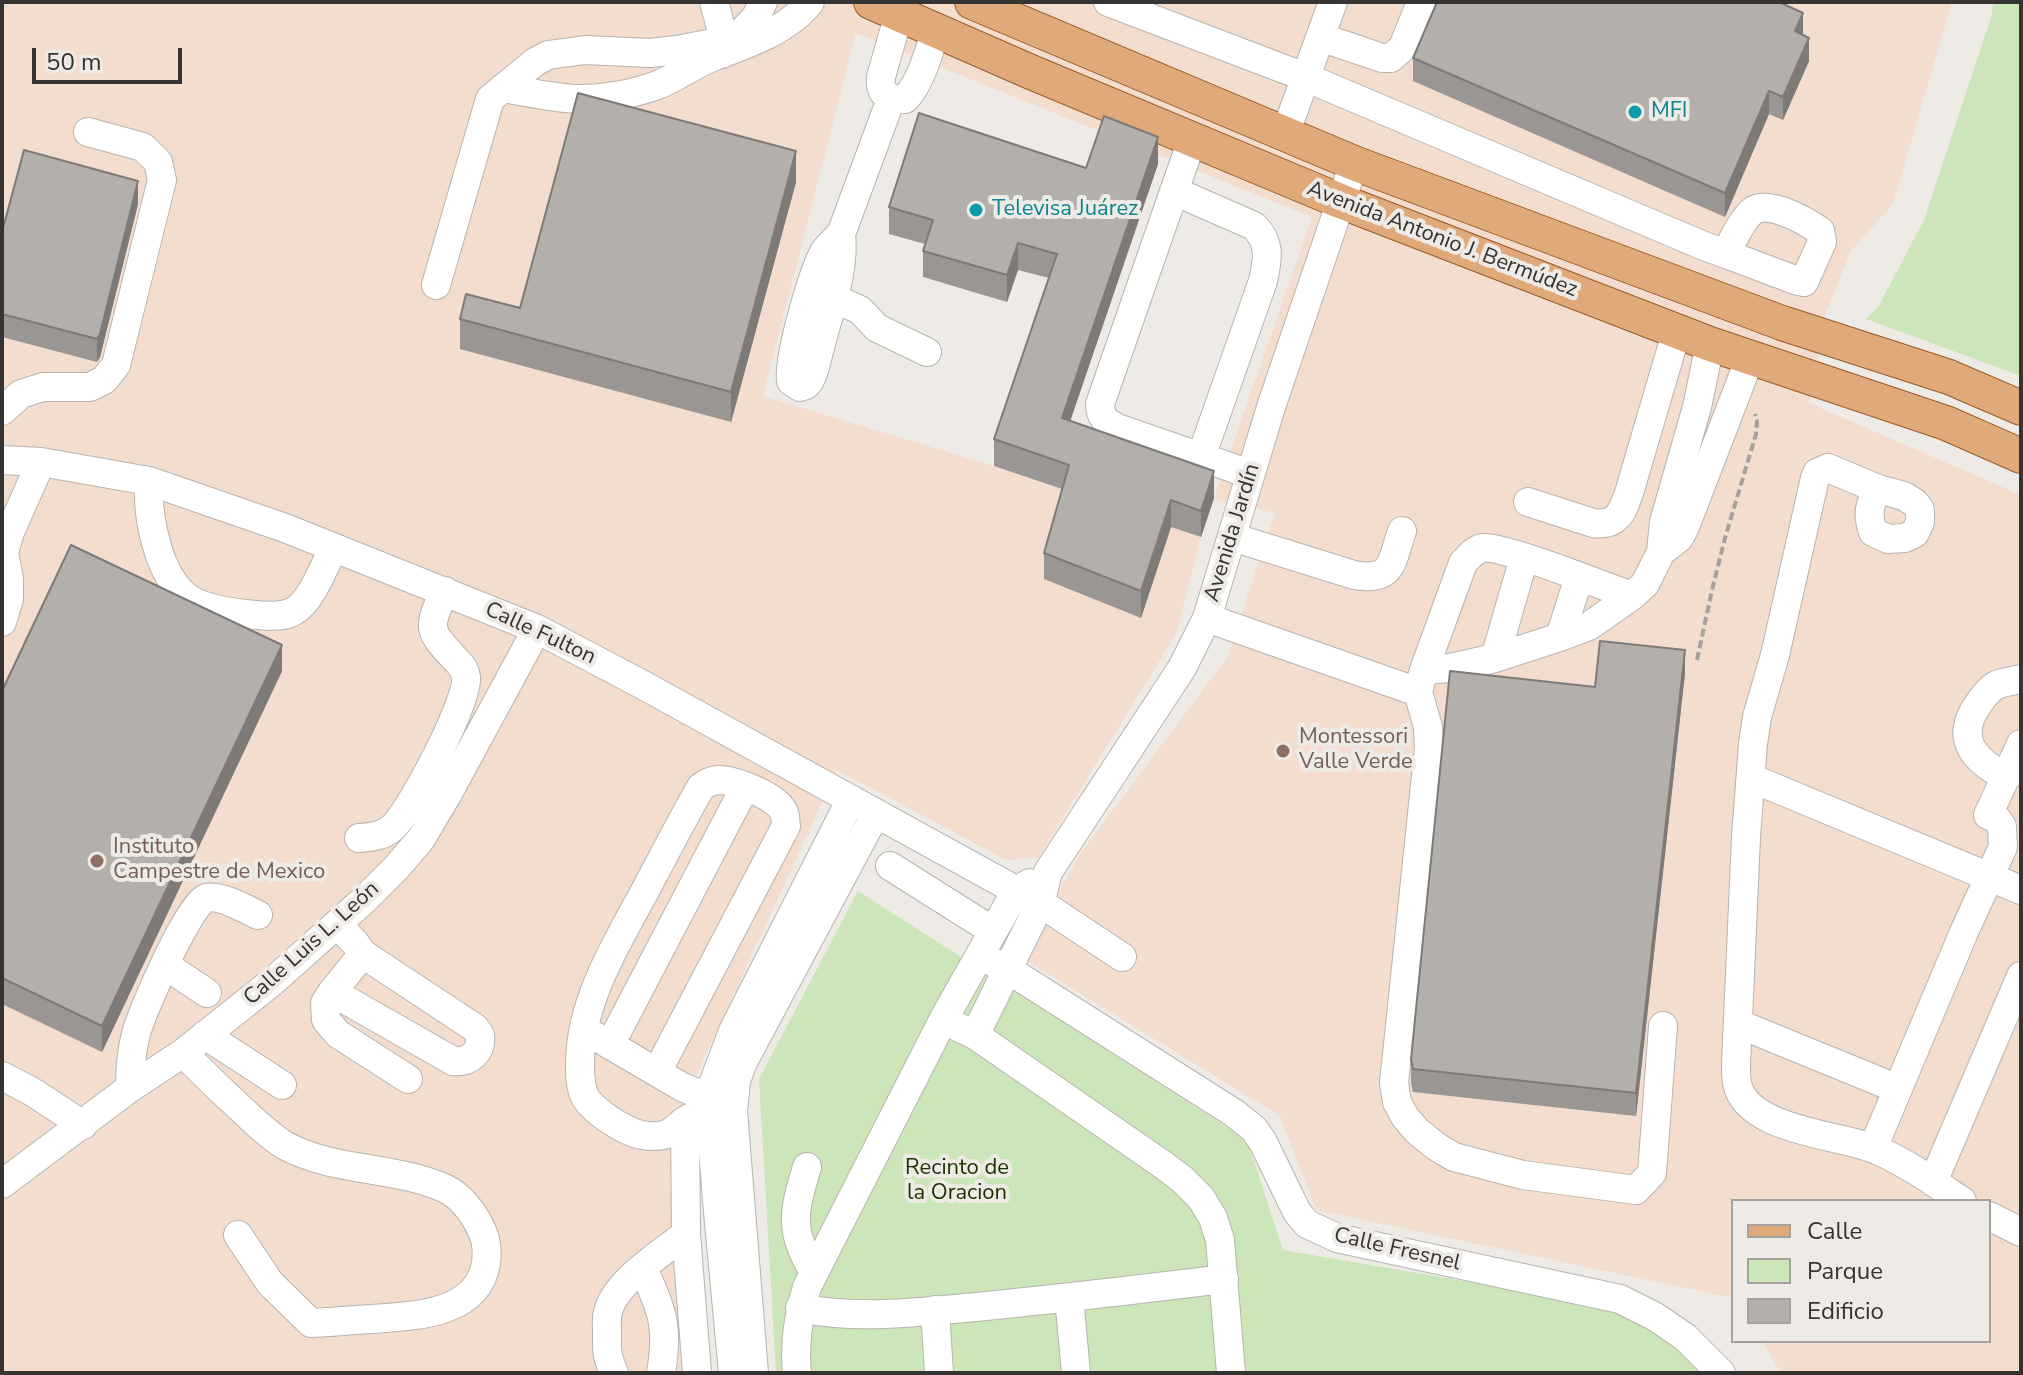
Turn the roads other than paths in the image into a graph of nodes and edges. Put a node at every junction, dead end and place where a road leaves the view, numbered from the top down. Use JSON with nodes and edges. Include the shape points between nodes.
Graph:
{"nodes":[{"id":1,"x":714,"y":2,"type":"edge"},
{"id":2,"x":763,"y":2,"type":"edge"},
{"id":3,"x":810,"y":2,"type":"edge"},
{"id":4,"x":972,"y":2,"type":"edge"},
{"id":5,"x":1108,"y":2,"type":"edge"},
{"id":6,"x":1333,"y":2,"type":"edge"},
{"id":7,"x":1421,"y":2,"type":"edge"},
{"id":8,"x":885,"y":8,"type":"edge"},
{"id":9,"x":1014,"y":20,"type":"junction"},
{"id":10,"x":936,"y":30,"type":"junction"},
{"id":11,"x":1320,"y":37,"type":"junction"},
{"id":12,"x":722,"y":48,"type":"junction"},
{"id":13,"x":990,"y":55,"type":"junction"},
{"id":14,"x":1382,"y":58,"type":"junction"},
{"id":15,"x":1111,"y":62,"type":"junction"},
{"id":16,"x":1305,"y":77,"type":"junction"},
{"id":17,"x":503,"y":88,"type":"junction"},
{"id":18,"x":891,"y":99,"type":"junction"},
{"id":19,"x":1365,"y":103,"type":"junction"},
{"id":20,"x":88,"y":132,"type":"dead end"},
{"id":21,"x":1285,"y":134,"type":"junction"},
{"id":22,"x":1192,"y":140,"type":"junction"},
{"id":23,"x":1354,"y":163,"type":"junction"},
{"id":24,"x":1174,"y":191,"type":"junction"},
{"id":25,"x":1340,"y":201,"type":"junction"},
{"id":26,"x":841,"y":234,"type":"junction"},
{"id":27,"x":1726,"y":254,"type":"dead end"},
{"id":28,"x":436,"y":285,"type":"dead end"},
{"id":29,"x":833,"y":298,"type":"junction"},
{"id":30,"x":1677,"y":330,"type":"junction"},
{"id":31,"x":1710,"y":344,"type":"junction"},
{"id":32,"x":927,"y":352,"type":"dead end"},
{"id":33,"x":1750,"y":358,"type":"junction"},
{"id":34,"x":2021,"y":408,"type":"edge"},
{"id":35,"x":2,"y":411,"type":"edge"},
{"id":36,"x":2021,"y":456,"type":"edge"},
{"id":37,"x":1201,"y":457,"type":"junction"},
{"id":38,"x":2,"y":460,"type":"edge"},
{"id":39,"x":41,"y":462,"type":"junction"},
{"id":40,"x":1250,"y":474,"type":"junction"},
{"id":41,"x":149,"y":481,"type":"junction"},
{"id":42,"x":1878,"y":489,"type":"dead end"},
{"id":43,"x":1528,"y":502,"type":"dead end"},
{"id":44,"x":1402,"y":531,"type":"dead end"},
{"id":45,"x":1232,"y":537,"type":"junction"},
{"id":46,"x":333,"y":548,"type":"junction"},
{"id":47,"x":3,"y":552,"type":"edge"},
{"id":48,"x":1661,"y":552,"type":"junction"},
{"id":49,"x":1524,"y":558,"type":"junction"},
{"id":50,"x":1579,"y":577,"type":"junction"},
{"id":51,"x":445,"y":591,"type":"junction"},
{"id":52,"x":1632,"y":596,"type":"junction"},
{"id":53,"x":1207,"y":618,"type":"junction"},
{"id":54,"x":2,"y":622,"type":"edge"},
{"id":55,"x":537,"y":629,"type":"junction"},
{"id":56,"x":1560,"y":637,"type":"junction"},
{"id":57,"x":1495,"y":658,"type":"junction"},
{"id":58,"x":2021,"y":679,"type":"edge"},
{"id":59,"x":1421,"y":681,"type":"junction"},
{"id":60,"x":2021,"y":744,"type":"edge"},
{"id":61,"x":2007,"y":777,"type":"junction"},
{"id":62,"x":1751,"y":778,"type":"junction"},
{"id":63,"x":745,"y":787,"type":"junction"},
{"id":64,"x":851,"y":799,"type":"junction"},
{"id":65,"x":876,"y":813,"type":"junction"},
{"id":66,"x":359,"y":838,"type":"dead end"},
{"id":67,"x":890,"y":866,"type":"dead end"},
{"id":68,"x":1988,"y":877,"type":"junction"},
{"id":69,"x":2021,"y":890,"type":"edge"},
{"id":70,"x":1028,"y":898,"type":"junction"},
{"id":71,"x":258,"y":915,"type":"dead end"},
{"id":72,"x":337,"y":924,"type":"junction"},
{"id":73,"x":986,"y":943,"type":"junction"},
{"id":74,"x":363,"y":954,"type":"junction"},
{"id":75,"x":1122,"y":957,"type":"dead end"},
{"id":76,"x":165,"y":965,"type":"junction"},
{"id":77,"x":1007,"y":969,"type":"junction"},
{"id":78,"x":2021,"y":976,"type":"edge"},
{"id":79,"x":332,"y":992,"type":"junction"},
{"id":80,"x":207,"y":993,"type":"dead end"},
{"id":81,"x":943,"y":1020,"type":"junction"},
{"id":82,"x":1739,"y":1024,"type":"junction"},
{"id":83,"x":1663,"y":1026,"type":"dead end"},
{"id":84,"x":584,"y":1030,"type":"junction"},
{"id":85,"x":975,"y":1035,"type":"junction"},
{"id":86,"x":194,"y":1044,"type":"junction"},
{"id":87,"x":610,"y":1045,"type":"junction"},
{"id":88,"x":657,"y":1072,"type":"junction"},
{"id":89,"x":2,"y":1076,"type":"edge"},
{"id":90,"x":408,"y":1079,"type":"dead end"},
{"id":91,"x":282,"y":1085,"type":"dead end"},
{"id":92,"x":130,"y":1088,"type":"junction"},
{"id":93,"x":1898,"y":1089,"type":"junction"},
{"id":94,"x":714,"y":1107,"type":"junction"},
{"id":95,"x":83,"y":1125,"type":"junction"},
{"id":96,"x":1873,"y":1148,"type":"junction"},
{"id":97,"x":807,"y":1167,"type":"dead end"},
{"id":98,"x":1933,"y":1182,"type":"junction"},
{"id":99,"x":2,"y":1184,"type":"edge"},
{"id":100,"x":1959,"y":1199,"type":"edge"},
{"id":101,"x":1991,"y":1217,"type":"edge"},
{"id":102,"x":2021,"y":1232,"type":"edge"},
{"id":103,"x":686,"y":1234,"type":"junction"},
{"id":104,"x":238,"y":1235,"type":"dead end"},
{"id":105,"x":643,"y":1268,"type":"junction"},
{"id":106,"x":814,"y":1273,"type":"junction"},
{"id":107,"x":1224,"y":1279,"type":"junction"},
{"id":108,"x":1069,"y":1298,"type":"junction"},
{"id":109,"x":800,"y":1308,"type":"junction"},
{"id":110,"x":935,"y":1310,"type":"junction"},
{"id":111,"x":614,"y":1373,"type":"edge"},
{"id":112,"x":661,"y":1373,"type":"edge"},
{"id":113,"x":697,"y":1373,"type":"edge"},
{"id":114,"x":733,"y":1373,"type":"edge"},
{"id":115,"x":754,"y":1373,"type":"edge"},
{"id":116,"x":797,"y":1373,"type":"edge"},
{"id":117,"x":939,"y":1373,"type":"edge"},
{"id":118,"x":1076,"y":1373,"type":"edge"},
{"id":119,"x":1231,"y":1373,"type":"edge"},
{"id":120,"x":1721,"y":1373,"type":"edge"}],
"edges":[{"from":1,"to":12,"type":"street"},
{"from":2,"to":12,"type":"street","via":[[756,17]]},
{"from":3,"to":12,"type":"street","via":[[771,32]]},
{"from":4,"to":9,"type":"main road","name":"Avenida Antonio J. Bermúdez"},
{"from":5,"to":16,"type":"street"},
{"from":6,"to":11,"type":"street"},
{"from":7,"to":14,"type":"street","via":[[1403,47],[1391,58]]},
{"from":8,"to":9,"type":"main road","via":[[917,7],[981,25]]},
{"from":8,"to":10,"type":"main road","name":"Avenida Antonio J. Bermúdez"},
{"from":8,"to":18,"type":"street","via":[[880,86]]},
{"from":9,"to":15,"type":"main road","name":"Avenida Antonio J. Bermúdez"},
{"from":10,"to":13,"type":"main road","name":"Avenida Antonio J. Bermúdez"},
{"from":10,"to":18,"type":"street","via":[[910,94]]},
{"from":11,"to":14,"type":"street"},
{"from":11,"to":16,"type":"street"},
{"from":12,"to":17,"type":"street","via":[[548,55]]},
{"from":12,"to":17,"type":"street","via":[[657,85],[628,93],[574,99]]},
{"from":13,"to":15,"type":"main road","via":[[1019,52],[1085,78]]},
{"from":13,"to":22,"type":"main road","name":"Avenida Antonio J. Bermúdez"},
{"from":14,"to":19,"type":"street"},
{"from":15,"to":21,"type":"main road","name":"Avenida Antonio J. Bermúdez"},
{"from":16,"to":19,"type":"street"},
{"from":16,"to":21,"type":"street"},
{"from":17,"to":28,"type":"street","via":[[490,99]]},
{"from":18,"to":26,"type":"street"},
{"from":19,"to":27,"type":"street"},
{"from":20,"to":35,"type":"street","via":[[143,147],[158,162],[162,180],[116,365],[90,387],[43,387],[21,394]]},
{"from":21,"to":23,"type":"main road","name":"Avenida Antonio J. Bermúdez"},
{"from":22,"to":24,"type":"street"},
{"from":22,"to":25,"type":"main road","name":"Avenida Antonio J. Bermúdez"},
{"from":23,"to":25,"type":"street","name":"Avenida Jardín"},
{"from":23,"to":34,"type":"main road","name":"Avenida Antonio J. Bermúdez","via":[[1782,323],[1949,377]]},
{"from":24,"to":37,"type":"street","via":[[1254,226],[1267,247],[1263,281]]},
{"from":24,"to":37,"type":"street","via":[[1100,414],[1117,428]]},
{"from":25,"to":30,"type":"main road","name":"Avenida Antonio J. Bermúdez"},
{"from":25,"to":40,"type":"street","name":"Avenida Jardín"},
{"from":26,"to":29,"type":"street"},
{"from":26,"to":29,"type":"street","via":[[818,265],[792,358],[795,386],[810,380]]},
{"from":29,"to":32,"type":"street","via":[[860,310],[877,328]]},
{"from":30,"to":31,"type":"main road","name":"Avenida Antonio J. Bermúdez"},
{"from":30,"to":43,"type":"street","via":[[1618,517],[1593,523]]},
{"from":31,"to":33,"type":"main road","name":"Avenida Antonio J. Bermúdez"},
{"from":31,"to":48,"type":"street"},
{"from":33,"to":36,"type":"main road","name":"Avenida Antonio J. Bermúdez","via":[[1946,423]]},
{"from":33,"to":48,"type":"street","via":[[1685,527]]},
{"from":37,"to":40,"type":"street"},
{"from":38,"to":39,"type":"street","name":"Calle Fulton"},
{"from":39,"to":41,"type":"street","name":"Calle Fulton"},
{"from":39,"to":47,"type":"street"},
{"from":40,"to":45,"type":"street","name":"Avenida Jardín"},
{"from":41,"to":46,"type":"street","name":"Calle Fulton"},
{"from":41,"to":46,"type":"street","via":[[153,530],[167,570],[177,587],[207,607],[261,615],[294,612],[305,602]]},
{"from":42,"to":62,"type":"street","via":[[1828,468],[1817,473],[1757,717]]},
{"from":44,"to":45,"type":"street","via":[[1390,566],[1370,578]]},
{"from":45,"to":53,"type":"street","name":"Avenida Jardín"},
{"from":46,"to":51,"type":"street","name":"Calle Fulton"},
{"from":47,"to":54,"type":"street","via":[[9,599]]},
{"from":48,"to":52,"type":"street","via":[[1645,584]]},
{"from":49,"to":50,"type":"street"},
{"from":49,"to":57,"type":"street"},
{"from":49,"to":59,"type":"street","via":[[1480,548],[1463,563]]},
{"from":50,"to":52,"type":"street"},
{"from":50,"to":56,"type":"street"},
{"from":51,"to":55,"type":"street","name":"Calle Fulton"},
{"from":51,"to":66,"type":"street","via":[[433,626],[439,643],[466,677],[461,702],[401,818],[383,835]]},
{"from":52,"to":56,"type":"street","via":[[1589,626]]},
{"from":53,"to":59,"type":"street"},
{"from":53,"to":70,"type":"street","name":"Avenida Jardín","via":[[1163,698]]},
{"from":55,"to":64,"type":"street","name":"Calle Fulton"},
{"from":55,"to":72,"type":"street","name":"Calle Luis L. León","via":[[421,839]]},
{"from":56,"to":57,"type":"street"},
{"from":57,"to":59,"type":"street"},
{"from":58,"to":61,"type":"street","via":[[1996,685],[1968,720],[1967,740],[1975,755]]},
{"from":59,"to":83,"type":"street","via":[[1429,747],[1394,1083],[1405,1117],[1454,1157],[1523,1175],[1636,1190],[1652,1173]]},
{"from":60,"to":61,"type":"street"},
{"from":61,"to":68,"type":"street","via":[[1988,815],[1997,819],[2004,837]]},
{"from":62,"to":68,"type":"street"},
{"from":62,"to":82,"type":"street"},
{"from":63,"to":84,"type":"street","via":[[721,780],[701,787],[608,959]]},
{"from":63,"to":87,"type":"street"},
{"from":63,"to":88,"type":"street","via":[[776,802],[786,826]]},
{"from":64,"to":65,"type":"street","name":"Calle Fulton"},
{"from":64,"to":94,"type":"street","via":[[733,1031]]},
{"from":65,"to":70,"type":"street","name":"Calle Fulton"},
{"from":65,"to":94,"type":"street"},
{"from":67,"to":73,"type":"street","name":"Calle Fresnel"},
{"from":68,"to":69,"type":"street"},
{"from":68,"to":93,"type":"street"},
{"from":70,"to":73,"type":"street"},
{"from":70,"to":75,"type":"street","name":"Calle Fulton"},
{"from":70,"to":77,"type":"street"},
{"from":71,"to":76,"type":"street","via":[[224,900],[204,899]]},
{"from":72,"to":74,"type":"street"},
{"from":72,"to":86,"type":"street","name":"Calle Luis L. León"},
{"from":73,"to":77,"type":"street","name":"Calle Fresnel"},
{"from":73,"to":81,"type":"street"},
{"from":74,"to":79,"type":"street"},
{"from":74,"to":79,"type":"street","via":[[475,1028],[481,1042],[472,1058],[459,1062],[443,1057]]},
{"from":76,"to":80,"type":"street"},
{"from":76,"to":92,"type":"street","via":[[136,1032]]},
{"from":77,"to":85,"type":"street"},
{"from":77,"to":120,"type":"street","name":"Calle Fresnel","via":[[1254,1129],[1307,1224],[1337,1238],[1620,1299],[1685,1337]]},
{"from":78,"to":98,"type":"street"},
{"from":79,"to":90,"type":"street","via":[[324,1012],[330,1027]]},
{"from":81,"to":85,"type":"street"},
{"from":81,"to":106,"type":"street"},
{"from":82,"to":93,"type":"street"},
{"from":82,"to":96,"type":"street","via":[[1737,1084],[1754,1110],[1776,1122]]},
{"from":84,"to":87,"type":"street"},
{"from":84,"to":94,"type":"street","via":[[581,1085],[598,1112],[639,1135],[666,1135]]},
{"from":85,"to":107,"type":"street","via":[[1182,1179],[1213,1218]]},
{"from":86,"to":91,"type":"street"},
{"from":86,"to":92,"type":"street","name":"Calle Luis L. León"},
{"from":86,"to":104,"type":"street","via":[[227,1097],[286,1146],[448,1190],[479,1224],[487,1255],[477,1287],[442,1310],[311,1323],[270,1283]]},
{"from":87,"to":88,"type":"street"},
{"from":88,"to":94,"type":"street"},
{"from":89,"to":95,"type":"street"},
{"from":92,"to":95,"type":"street","name":"Calle Luis L. León"},
{"from":93,"to":96,"type":"street"},
{"from":94,"to":103,"type":"street"},
{"from":94,"to":114,"type":"street"},
{"from":94,"to":115,"type":"street"},
{"from":95,"to":99,"type":"street","name":"Calle Luis L. León"},
{"from":96,"to":98,"type":"street"},
{"from":97,"to":106,"type":"street","via":[[795,1232]]},
{"from":98,"to":100,"type":"street"},
{"from":101,"to":102,"type":"street"},
{"from":103,"to":105,"type":"street"},
{"from":103,"to":113,"type":"street"},
{"from":105,"to":111,"type":"street","via":[[613,1299],[607,1314],[607,1356]]},
{"from":105,"to":112,"type":"street","via":[[666,1333]]},
{"from":106,"to":109,"type":"street"},
{"from":107,"to":108,"type":"street"},
{"from":107,"to":119,"type":"street"},
{"from":108,"to":110,"type":"street"},
{"from":108,"to":118,"type":"street"},
{"from":109,"to":110,"type":"street","via":[[840,1315]]},
{"from":109,"to":116,"type":"street"},
{"from":110,"to":117,"type":"street"}]}
